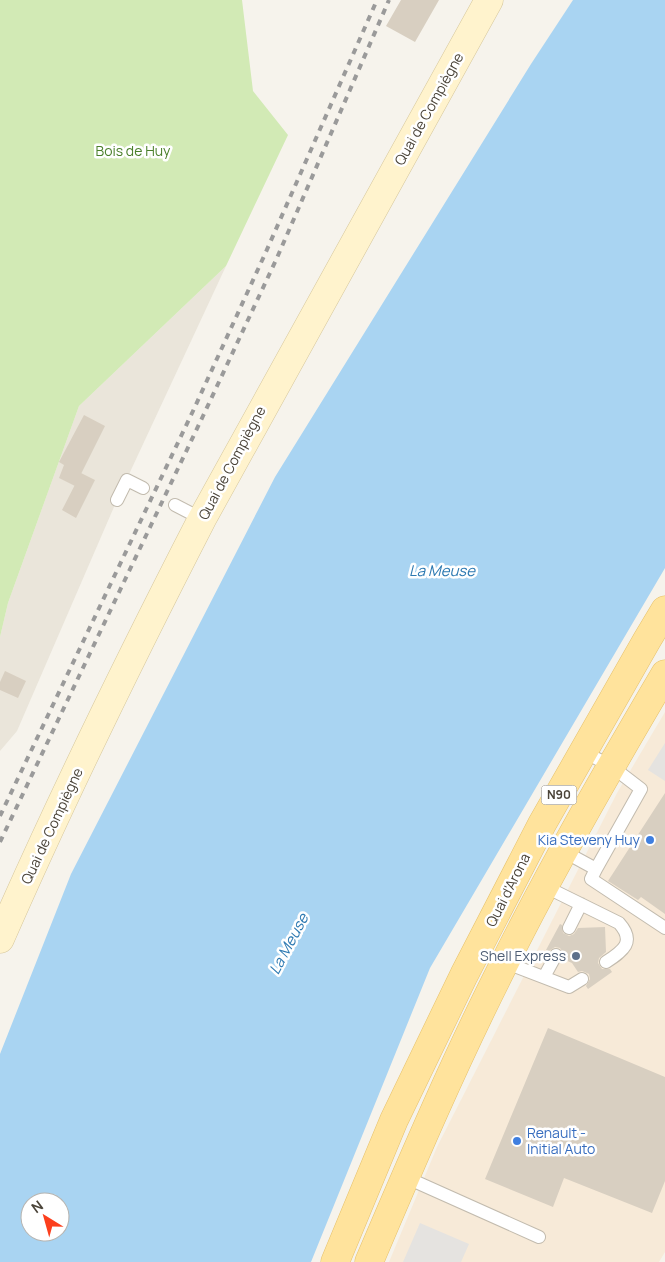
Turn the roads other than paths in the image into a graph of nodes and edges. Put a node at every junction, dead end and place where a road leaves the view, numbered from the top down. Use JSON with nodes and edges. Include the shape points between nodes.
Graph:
{"nodes":[{"id":1,"x":489,"y":0,"type":"edge"},
{"id":2,"x":143,"y":488,"type":"dead end"},
{"id":3,"x":117,"y":500,"type":"dead end"},
{"id":4,"x":176,"y":505,"type":"dead end"},
{"id":5,"x":202,"y":519,"type":"junction"},
{"id":6,"x":663,"y":617,"type":"edge"},
{"id":7,"x":665,"y":674,"type":"edge"},
{"id":8,"x":584,"y":752,"type":"junction"},
{"id":9,"x":611,"y":766,"type":"junction"},
{"id":10,"x":563,"y":851,"type":"junction"},
{"id":11,"x":596,"y":869,"type":"junction"},
{"id":12,"x":544,"y":886,"type":"junction"},
{"id":13,"x":581,"y":904,"type":"junction"},
{"id":14,"x":569,"y":928,"type":"dead end"},
{"id":15,"x":665,"y":928,"type":"edge"},
{"id":16,"x":0,"y":939,"type":"edge"},
{"id":17,"x":556,"y":955,"type":"dead end"},
{"id":18,"x":504,"y":962,"type":"junction"},
{"id":19,"x":606,"y":962,"type":"dead end"},
{"id":20,"x":464,"y":975,"type":"junction"},
{"id":21,"x":544,"y":978,"type":"junction"},
{"id":22,"x":582,"y":979,"type":"dead end"},
{"id":23,"x":492,"y":988,"type":"junction"},
{"id":24,"x":406,"y":1177,"type":"junction"},
{"id":25,"x":364,"y":1193,"type":"junction"},
{"id":26,"x":393,"y":1206,"type":"junction"},
{"id":27,"x":539,"y":1237,"type":"dead end"},
{"id":28,"x":336,"y":1262,"type":"edge"},
{"id":29,"x":369,"y":1262,"type":"edge"}],
"edges":[{"from":1,"to":5,"type":"main road","name":"Quai de Compiègne"},
{"from":2,"to":3,"type":"lane","via":[[127,480]]},
{"from":4,"to":5,"type":"lane"},
{"from":5,"to":16,"type":"main road","name":"Quai de Compiègne","via":[[46,835]]},
{"from":6,"to":8,"type":"main road","name":"Quai d'Arona","number":"N90"},
{"from":7,"to":9,"type":"main road","number":"N90"},
{"from":8,"to":9,"type":"lane"},
{"from":8,"to":20,"type":"main road","name":"Quai d'Arona","number":"N90","via":[[542,824]]},
{"from":9,"to":10,"type":"main road","number":"N90"},
{"from":9,"to":11,"type":"lane","via":[[641,789]]},
{"from":10,"to":11,"type":"lane"},
{"from":10,"to":12,"type":"main road","number":"N90"},
{"from":11,"to":15,"type":"lane","via":[[591,879]]},
{"from":12,"to":13,"type":"lane"},
{"from":12,"to":18,"type":"main road","number":"N90"},
{"from":13,"to":14,"type":"lane"},
{"from":13,"to":19,"type":"lane","via":[[619,923],[625,930],[626,946]]},
{"from":17,"to":21,"type":"lane"},
{"from":18,"to":21,"type":"lane"},
{"from":18,"to":23,"type":"main road","number":"N90"},
{"from":20,"to":23,"type":"lane"},
{"from":20,"to":25,"type":"main road","name":"Quai d'Arona","number":"N90","via":[[394,1120]]},
{"from":21,"to":22,"type":"lane","via":[[569,987]]},
{"from":23,"to":24,"type":"main road","number":"N90","via":[[440,1096]]},
{"from":24,"to":26,"type":"main road","number":"N90"},
{"from":24,"to":27,"type":"lane"},
{"from":25,"to":26,"type":"lane"},
{"from":25,"to":28,"type":"main road","name":"Quai d'Arona","number":"N90"},
{"from":26,"to":29,"type":"main road","number":"N90"}]}
